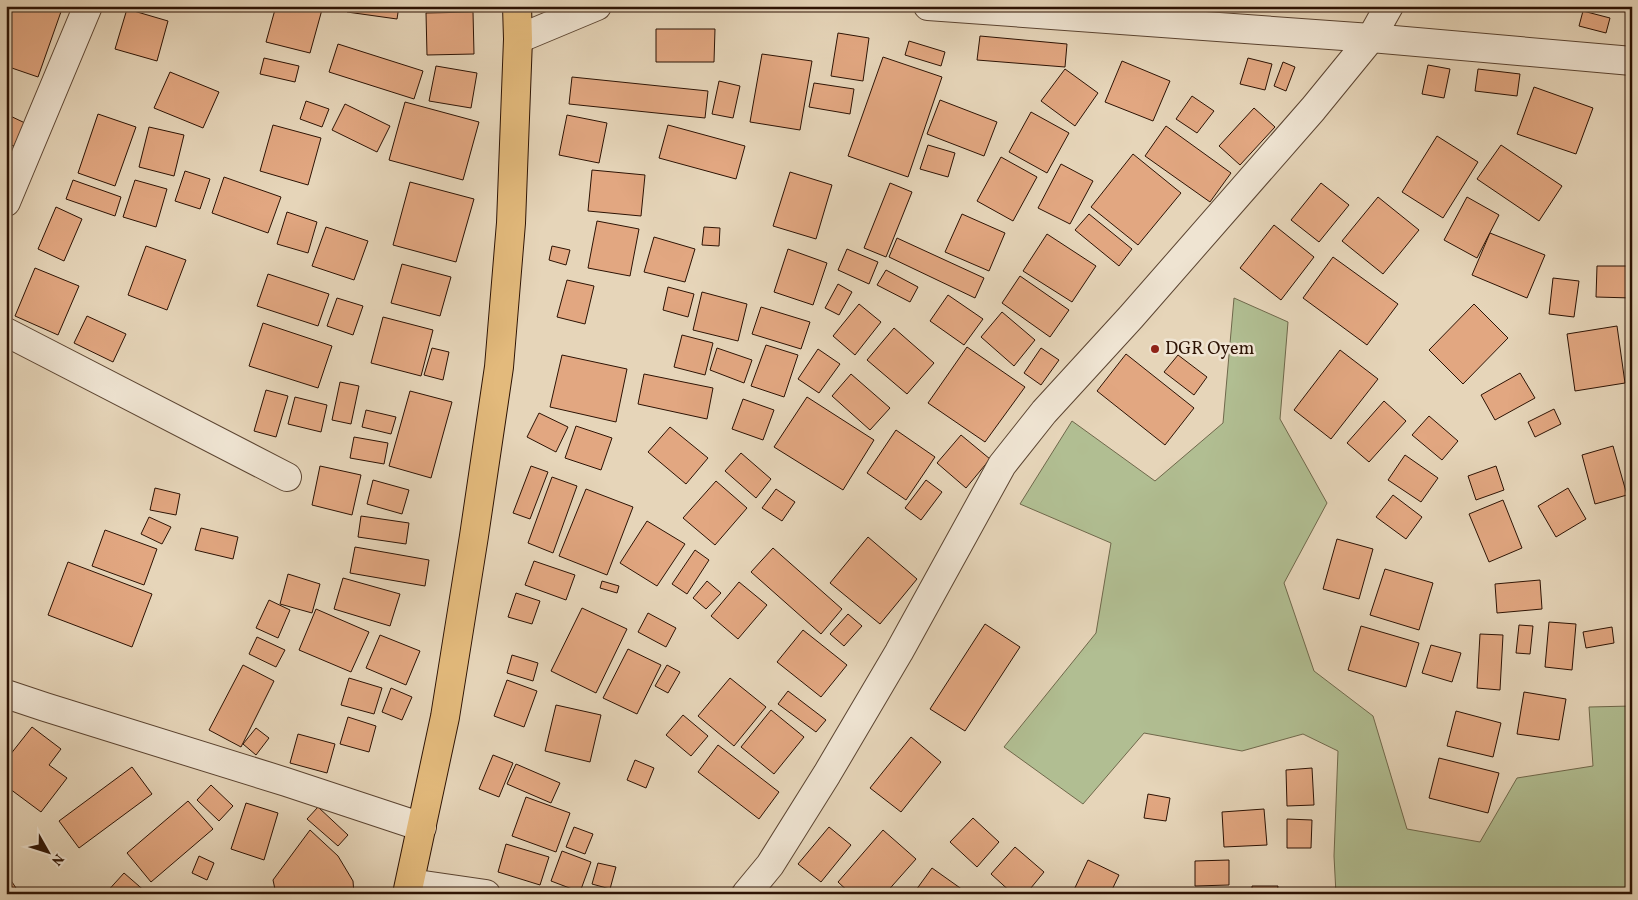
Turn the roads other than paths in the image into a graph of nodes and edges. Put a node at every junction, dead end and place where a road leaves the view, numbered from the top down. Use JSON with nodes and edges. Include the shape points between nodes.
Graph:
{"nodes":[{"id":1,"x":88,"y":6,"type":"edge"},
{"id":2,"x":517,"y":6,"type":"edge"},
{"id":3,"x":597,"y":6,"type":"edge"},
{"id":4,"x":928,"y":6,"type":"edge"},
{"id":5,"x":1389,"y":6,"type":"edge"},
{"id":6,"x":1371,"y":38,"type":"junction"},
{"id":7,"x":518,"y":40,"type":"junction"},
{"id":8,"x":1632,"y":61,"type":"edge"},
{"id":9,"x":6,"y":202,"type":"edge"},
{"id":10,"x":6,"y":332,"type":"edge"},
{"id":11,"x":287,"y":477,"type":"dead end"},
{"id":12,"x":6,"y":694,"type":"edge"},
{"id":13,"x":422,"y":828,"type":"junction"},
{"id":14,"x":408,"y":888,"type":"edge"},
{"id":15,"x":486,"y":894,"type":"edge"},
{"id":16,"x":746,"y":894,"type":"edge"}],
"edges":[{"from":1,"to":9,"type":"street"},
{"from":2,"to":7,"type":"main road"},
{"from":3,"to":7,"type":"street"},
{"from":4,"to":6,"type":"street"},
{"from":5,"to":6,"type":"street"},
{"from":6,"to":8,"type":"street"},
{"from":6,"to":16,"type":"street","via":[[1313,109],[1044,412],[1002,465],[899,652],[827,774],[770,865]]},
{"from":7,"to":13,"type":"main road","via":[[511,223],[499,367],[445,717]]},
{"from":10,"to":11,"type":"street"},
{"from":12,"to":13,"type":"street"},
{"from":13,"to":14,"type":"main road"},
{"from":14,"to":15,"type":"street"}]}
